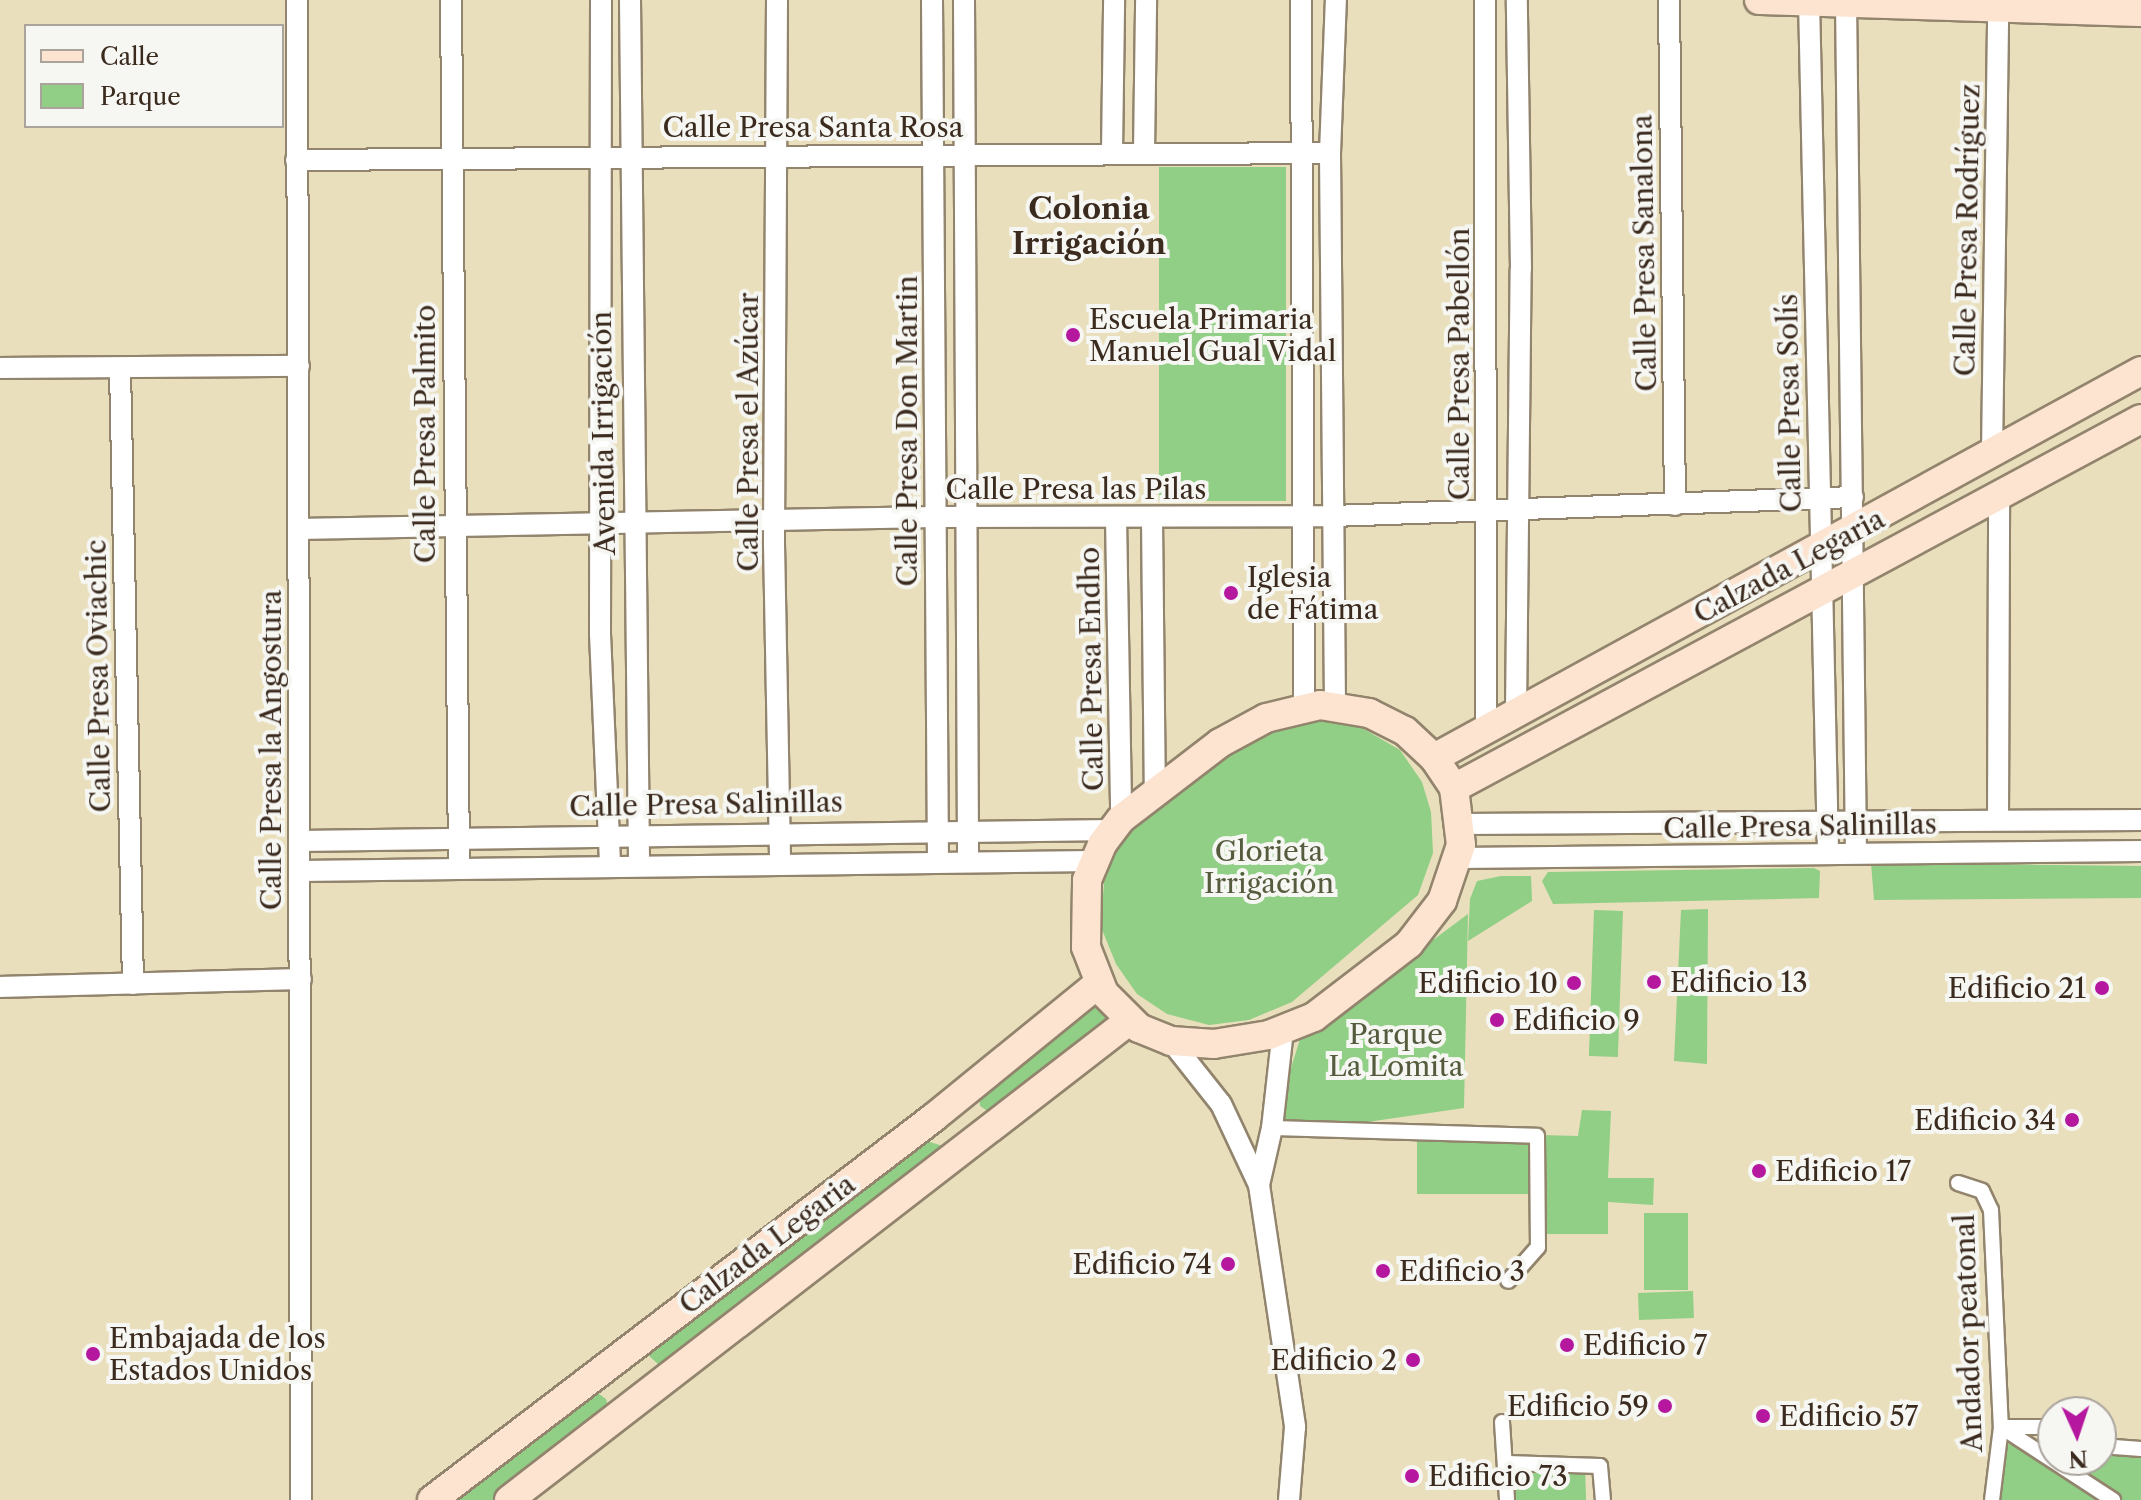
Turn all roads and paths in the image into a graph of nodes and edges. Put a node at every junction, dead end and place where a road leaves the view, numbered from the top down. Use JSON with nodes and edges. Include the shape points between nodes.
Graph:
{"nodes":[{"id":1,"x":297,"y":0,"type":"edge"},
{"id":2,"x":451,"y":0,"type":"edge"},
{"id":3,"x":601,"y":0,"type":"edge"},
{"id":4,"x":630,"y":0,"type":"edge"},
{"id":5,"x":777,"y":0,"type":"edge"},
{"id":6,"x":932,"y":0,"type":"edge"},
{"id":7,"x":964,"y":0,"type":"edge"},
{"id":8,"x":1114,"y":0,"type":"edge"},
{"id":9,"x":1146,"y":0,"type":"edge"},
{"id":10,"x":1301,"y":0,"type":"edge"},
{"id":11,"x":1336,"y":0,"type":"edge"},
{"id":12,"x":1485,"y":0,"type":"edge"},
{"id":13,"x":1517,"y":0,"type":"edge"},
{"id":14,"x":1669,"y":0,"type":"edge"},
{"id":15,"x":1759,"y":0,"type":"edge"},
{"id":16,"x":1809,"y":1,"type":"edge"},
{"id":17,"x":1846,"y":1,"type":"edge"},
{"id":18,"x":1998,"y":7,"type":"junction"},
{"id":19,"x":2141,"y":12,"type":"edge"},
{"id":20,"x":1112,"y":152,"type":"junction"},
{"id":21,"x":1144,"y":152,"type":"junction"},
{"id":22,"x":1299,"y":153,"type":"junction"},
{"id":23,"x":1330,"y":153,"type":"junction"},
{"id":24,"x":935,"y":154,"type":"junction"},
{"id":25,"x":964,"y":154,"type":"junction"},
{"id":26,"x":778,"y":155,"type":"junction"},
{"id":27,"x":629,"y":156,"type":"junction"},
{"id":28,"x":601,"y":157,"type":"junction"},
{"id":29,"x":452,"y":158,"type":"junction"},
{"id":30,"x":296,"y":160,"type":"junction"},
{"id":31,"x":299,"y":366,"type":"junction"},
{"id":32,"x":0,"y":368,"type":"edge"},
{"id":33,"x":120,"y":368,"type":"junction"},
{"id":34,"x":2141,"y":371,"type":"edge"},
{"id":35,"x":2141,"y":419,"type":"edge"},
{"id":36,"x":1992,"y":442,"type":"junction"},
{"id":37,"x":1853,"y":497,"type":"junction"},
{"id":38,"x":1999,"y":498,"type":"junction"},
{"id":39,"x":1819,"y":500,"type":"junction"},
{"id":40,"x":1675,"y":505,"type":"junction"},
{"id":41,"x":1518,"y":511,"type":"junction"},
{"id":42,"x":1486,"y":512,"type":"junction"},
{"id":43,"x":1333,"y":516,"type":"junction"},
{"id":44,"x":934,"y":517,"type":"junction"},
{"id":45,"x":966,"y":517,"type":"junction"},
{"id":46,"x":1304,"y":517,"type":"junction"},
{"id":47,"x":1116,"y":518,"type":"junction"},
{"id":48,"x":774,"y":519,"type":"junction"},
{"id":49,"x":1152,"y":519,"type":"junction"},
{"id":50,"x":632,"y":522,"type":"junction"},
{"id":51,"x":600,"y":523,"type":"junction"},
{"id":52,"x":452,"y":525,"type":"junction"},
{"id":53,"x":298,"y":529,"type":"junction"},
{"id":54,"x":1853,"y":532,"type":"junction"},
{"id":55,"x":1819,"y":550,"type":"junction"},
{"id":56,"x":1853,"y":578,"type":"junction"},
{"id":57,"x":1820,"y":594,"type":"junction"},
{"id":58,"x":1335,"y":705,"type":"junction"},
{"id":59,"x":1304,"y":706,"type":"junction"},
{"id":60,"x":1516,"y":713,"type":"junction"},
{"id":61,"x":1486,"y":729,"type":"junction"},
{"id":62,"x":1434,"y":758,"type":"junction"},
{"id":63,"x":1454,"y":788,"type":"junction"},
{"id":64,"x":1155,"y":791,"type":"junction"},
{"id":65,"x":1998,"y":820,"type":"junction"},
{"id":66,"x":2141,"y":820,"type":"edge"},
{"id":67,"x":1854,"y":821,"type":"junction"},
{"id":68,"x":1826,"y":822,"type":"junction"},
{"id":69,"x":1117,"y":824,"type":"junction"},
{"id":70,"x":1461,"y":824,"type":"junction"},
{"id":71,"x":938,"y":829,"type":"junction"},
{"id":72,"x":968,"y":829,"type":"junction"},
{"id":73,"x":779,"y":831,"type":"junction"},
{"id":74,"x":610,"y":833,"type":"junction"},
{"id":75,"x":638,"y":834,"type":"junction"},
{"id":76,"x":458,"y":836,"type":"junction"},
{"id":77,"x":299,"y":841,"type":"junction"},
{"id":78,"x":2141,"y":851,"type":"edge"},
{"id":79,"x":1828,"y":852,"type":"junction"},
{"id":80,"x":1856,"y":852,"type":"junction"},
{"id":81,"x":1459,"y":858,"type":"junction"},
{"id":82,"x":938,"y":861,"type":"junction"},
{"id":83,"x":968,"y":861,"type":"junction"},
{"id":84,"x":1093,"y":861,"type":"junction"},
{"id":85,"x":780,"y":864,"type":"junction"},
{"id":86,"x":610,"y":865,"type":"junction"},
{"id":87,"x":639,"y":866,"type":"junction"},
{"id":88,"x":459,"y":868,"type":"junction"},
{"id":89,"x":300,"y":871,"type":"junction"},
{"id":90,"x":301,"y":979,"type":"junction"},
{"id":91,"x":133,"y":984,"type":"junction"},
{"id":92,"x":1098,"y":984,"type":"junction"},
{"id":93,"x":0,"y":987,"type":"edge"},
{"id":94,"x":1129,"y":1021,"type":"junction"},
{"id":95,"x":1283,"y":1030,"type":"junction"},
{"id":96,"x":1171,"y":1041,"type":"junction"},
{"id":97,"x":933,"y":1118,"type":"junction"},
{"id":98,"x":1272,"y":1128,"type":"junction"},
{"id":99,"x":963,"y":1147,"type":"junction"},
{"id":100,"x":1958,"y":1183,"type":"dead end"},
{"id":101,"x":1259,"y":1185,"type":"junction"},
{"id":102,"x":1508,"y":1281,"type":"dead end"},
{"id":103,"x":613,"y":1360,"type":"junction"},
{"id":104,"x":639,"y":1398,"type":"junction"},
{"id":105,"x":1502,"y":1422,"type":"dead end"},
{"id":106,"x":2001,"y":1427,"type":"junction"},
{"id":107,"x":2037,"y":1427,"type":"edge"},
{"id":108,"x":2117,"y":1447,"type":"edge"},
{"id":109,"x":2141,"y":1449,"type":"edge"},
{"id":110,"x":1507,"y":1463,"type":"junction"},
{"id":111,"x":301,"y":1500,"type":"edge"},
{"id":112,"x":432,"y":1500,"type":"edge"},
{"id":113,"x":509,"y":1500,"type":"edge"},
{"id":114,"x":1289,"y":1500,"type":"edge"},
{"id":115,"x":1507,"y":1500,"type":"edge"},
{"id":116,"x":1603,"y":1500,"type":"edge"},
{"id":117,"x":1992,"y":1500,"type":"edge"},
{"id":118,"x":2113,"y":1500,"type":"edge"}],
"edges":[{"from":1,"to":30,"type":"street","name":"Calle Presa la Angostura"},
{"from":2,"to":29,"type":"street","name":"Calle Presa Palmito"},
{"from":3,"to":28,"type":"street","name":"Avenida Irrigación"},
{"from":4,"to":27,"type":"street","name":"Avenida Irrigación"},
{"from":5,"to":26,"type":"street","name":"Calle Presa el Azúcar"},
{"from":6,"to":24,"type":"street","name":"Calle Presa Don Martin"},
{"from":7,"to":25,"type":"street","name":"Calle Presa Don Martin"},
{"from":8,"to":20,"type":"street"},
{"from":9,"to":21,"type":"street"},
{"from":10,"to":22,"type":"street"},
{"from":11,"to":23,"type":"street"},
{"from":12,"to":42,"type":"street","name":"Calle Presa Pabellón"},
{"from":13,"to":41,"type":"street"},
{"from":14,"to":40,"type":"street","name":"Calle Presa Sanalona"},
{"from":15,"to":16,"type":"main road"},
{"from":16,"to":17,"type":"main road"},
{"from":16,"to":39,"type":"street","name":"Calle Presa Solís"},
{"from":17,"to":18,"type":"main road"},
{"from":17,"to":37,"type":"street"},
{"from":18,"to":19,"type":"main road"},
{"from":18,"to":36,"type":"street","name":"Calle Presa Rodríguez"},
{"from":20,"to":21,"type":"street","name":"Calle Presa Santa Rosa"},
{"from":20,"to":25,"type":"street","name":"Calle Presa Santa Rosa"},
{"from":21,"to":22,"type":"street","name":"Calle Presa Santa Rosa"},
{"from":22,"to":23,"type":"street","name":"Calle Presa Santa Rosa"},
{"from":22,"to":46,"type":"street"},
{"from":23,"to":43,"type":"street"},
{"from":24,"to":25,"type":"street","name":"Calle Presa Santa Rosa"},
{"from":24,"to":26,"type":"street","name":"Calle Presa Santa Rosa"},
{"from":24,"to":44,"type":"street","name":"Calle Presa Don Martin"},
{"from":25,"to":45,"type":"street","name":"Calle Presa Don Martin"},
{"from":26,"to":27,"type":"street","name":"Calle Presa Santa Rosa"},
{"from":26,"to":48,"type":"street","name":"Calle Presa el Azúcar"},
{"from":27,"to":28,"type":"street","name":"Calle Presa Santa Rosa"},
{"from":27,"to":50,"type":"street","name":"Avenida Irrigación"},
{"from":28,"to":29,"type":"street","name":"Calle Presa Santa Rosa"},
{"from":28,"to":51,"type":"street","name":"Avenida Irrigación"},
{"from":29,"to":30,"type":"street","name":"Calle Presa Santa Rosa"},
{"from":29,"to":52,"type":"street","name":"Calle Presa Palmito"},
{"from":30,"to":31,"type":"street","name":"Calle Presa la Angostura"},
{"from":31,"to":33,"type":"street"},
{"from":31,"to":53,"type":"street","name":"Calle Presa la Angostura"},
{"from":32,"to":33,"type":"street"},
{"from":33,"to":91,"type":"street","name":"Calle Presa Oviachic"},
{"from":34,"to":36,"type":"main road","name":"Calzada Legaria"},
{"from":35,"to":38,"type":"main road","name":"Calzada Legaria"},
{"from":36,"to":54,"type":"main road","name":"Calzada Legaria"},
{"from":37,"to":39,"type":"street","name":"Calle Presa las Pilas"},
{"from":37,"to":54,"type":"street"},
{"from":38,"to":56,"type":"main road","name":"Calzada Legaria"},
{"from":38,"to":65,"type":"street"},
{"from":39,"to":40,"type":"street","name":"Calle Presa las Pilas"},
{"from":39,"to":55,"type":"street","name":"Calle Presa Solís"},
{"from":40,"to":41,"type":"street","name":"Calle Presa las Pilas"},
{"from":41,"to":42,"type":"street","name":"Calle Presa las Pilas"},
{"from":41,"to":60,"type":"street"},
{"from":42,"to":43,"type":"street","name":"Calle Presa las Pilas"},
{"from":42,"to":61,"type":"street","name":"Calle Presa Pabellón"},
{"from":43,"to":46,"type":"street","name":"Calle Presa las Pilas"},
{"from":43,"to":58,"type":"street"},
{"from":44,"to":45,"type":"street","name":"Calle Presa las Pilas"},
{"from":44,"to":48,"type":"street","name":"Calle Presa las Pilas"},
{"from":44,"to":71,"type":"street","name":"Calle Presa Don Martin"},
{"from":45,"to":47,"type":"street","name":"Calle Presa las Pilas"},
{"from":45,"to":72,"type":"street","name":"Calle Presa Don Martin"},
{"from":46,"to":49,"type":"street","name":"Calle Presa las Pilas"},
{"from":46,"to":59,"type":"street"},
{"from":47,"to":49,"type":"street","name":"Calle Presa las Pilas"},
{"from":47,"to":69,"type":"street","name":"Calle Presa Endho"},
{"from":48,"to":50,"type":"street","name":"Calle Presa las Pilas"},
{"from":48,"to":73,"type":"street","name":"Calle Presa el Azúcar"},
{"from":49,"to":64,"type":"street"},
{"from":50,"to":51,"type":"street","name":"Calle Presa las Pilas"},
{"from":50,"to":75,"type":"street","name":"Avenida Irrigación"},
{"from":51,"to":52,"type":"street","name":"Calle Presa las Pilas"},
{"from":51,"to":74,"type":"street","name":"Avenida Irrigación"},
{"from":52,"to":53,"type":"street","name":"Calle Presa las Pilas"},
{"from":52,"to":76,"type":"street","name":"Calle Presa Palmito"},
{"from":53,"to":77,"type":"street","name":"Calle Presa la Angostura"},
{"from":54,"to":55,"type":"main road","name":"Calzada Legaria"},
{"from":54,"to":56,"type":"street"},
{"from":55,"to":57,"type":"street","name":"Calle Presa Solís"},
{"from":55,"to":60,"type":"main road","name":"Calzada Legaria"},
{"from":56,"to":57,"type":"main road","name":"Calzada Legaria"},
{"from":56,"to":67,"type":"street"},
{"from":57,"to":63,"type":"main road","name":"Calzada Legaria"},
{"from":57,"to":68,"type":"street","name":"Calle Presa Solís"},
{"from":58,"to":59,"type":"main road"},
{"from":58,"to":62,"type":"main road","via":[[1383,719]]},
{"from":59,"to":64,"type":"main road","via":[[1241,730]]},
{"from":60,"to":61,"type":"main road","name":"Calzada Legaria"},
{"from":61,"to":62,"type":"main road","name":"Calzada Legaria"},
{"from":62,"to":63,"type":"main road"},
{"from":63,"to":70,"type":"main road"},
{"from":64,"to":69,"type":"main road"},
{"from":65,"to":66,"type":"street","name":"Calle Presa Salinillas"},
{"from":65,"to":67,"type":"street","name":"Calle Presa Salinillas"},
{"from":67,"to":68,"type":"street","name":"Calle Presa Salinillas"},
{"from":67,"to":80,"type":"street"},
{"from":68,"to":70,"type":"street","name":"Calle Presa Salinillas"},
{"from":68,"to":79,"type":"street","name":"Calle Presa Solís"},
{"from":69,"to":72,"type":"street","name":"Calle Presa Salinillas"},
{"from":69,"to":84,"type":"main road"},
{"from":70,"to":81,"type":"main road"},
{"from":71,"to":72,"type":"street","name":"Calle Presa Salinillas"},
{"from":71,"to":73,"type":"street","name":"Calle Presa Salinillas"},
{"from":71,"to":82,"type":"street","name":"Calle Presa Don Martin"},
{"from":72,"to":83,"type":"street","name":"Calle Presa Don Martin"},
{"from":73,"to":75,"type":"street","name":"Calle Presa Salinillas"},
{"from":73,"to":85,"type":"street","name":"Calle Presa el Azúcar"},
{"from":74,"to":75,"type":"street","name":"Calle Presa Salinillas"},
{"from":74,"to":76,"type":"street","name":"Calle Presa Salinillas"},
{"from":74,"to":86,"type":"street","name":"Avenida Irrigación"},
{"from":75,"to":87,"type":"street","name":"Avenida Irrigación"},
{"from":76,"to":77,"type":"street","name":"Calle Presa Salinillas"},
{"from":76,"to":88,"type":"street","name":"Calle Presa Palmito"},
{"from":77,"to":89,"type":"street","name":"Calle Presa la Angostura"},
{"from":78,"to":80,"type":"street","name":"Calle Presa Salinillas"},
{"from":79,"to":80,"type":"street","name":"Calle Presa Salinillas"},
{"from":79,"to":81,"type":"street","name":"Calle Presa Salinillas"},
{"from":81,"to":95,"type":"main road","via":[[1442,901],[1409,944],[1343,997]]},
{"from":82,"to":83,"type":"street"},
{"from":82,"to":85,"type":"street"},
{"from":83,"to":84,"type":"street"},
{"from":84,"to":92,"type":"main road","via":[[1084,924]]},
{"from":85,"to":87,"type":"street"},
{"from":86,"to":87,"type":"street"},
{"from":86,"to":88,"type":"street"},
{"from":88,"to":89,"type":"street"},
{"from":89,"to":90,"type":"street","name":"Calle Presa la Angostura"},
{"from":90,"to":91,"type":"street"},
{"from":90,"to":111,"type":"street","name":"Calle Presa la Angostura"},
{"from":91,"to":93,"type":"street"},
{"from":92,"to":94,"type":"main road"},
{"from":92,"to":97,"type":"main road","name":"Calzada Legaria"},
{"from":94,"to":96,"type":"main road"},
{"from":94,"to":99,"type":"main road","name":"Calzada Legaria"},
{"from":95,"to":96,"type":"main road","via":[[1232,1043]]},
{"from":95,"to":98,"type":"street"},
{"from":96,"to":101,"type":"street","via":[[1221,1104]]},
{"from":97,"to":99,"type":"main road"},
{"from":97,"to":103,"type":"main road","name":"Calzada Legaria"},
{"from":98,"to":101,"type":"street"},
{"from":98,"to":102,"type":"street","via":[[1537,1136],[1538,1247]]},
{"from":99,"to":104,"type":"main road","name":"Calzada Legaria"},
{"from":100,"to":106,"type":"street","name":"Andador peatonal","via":[[1982,1191],[1991,1210]]},
{"from":101,"to":114,"type":"street","via":[[1295,1427]]},
{"from":103,"to":104,"type":"main road"},
{"from":103,"to":112,"type":"main road","name":"Calzada Legaria"},
{"from":104,"to":113,"type":"main road","name":"Calzada Legaria"},
{"from":105,"to":110,"type":"street"},
{"from":106,"to":107,"type":"street"},
{"from":106,"to":117,"type":"street","name":"Andador peatonal"},
{"from":106,"to":118,"type":"street"},
{"from":108,"to":109,"type":"street"},
{"from":110,"to":115,"type":"street"},
{"from":110,"to":116,"type":"street","via":[[1600,1466]]}]}
